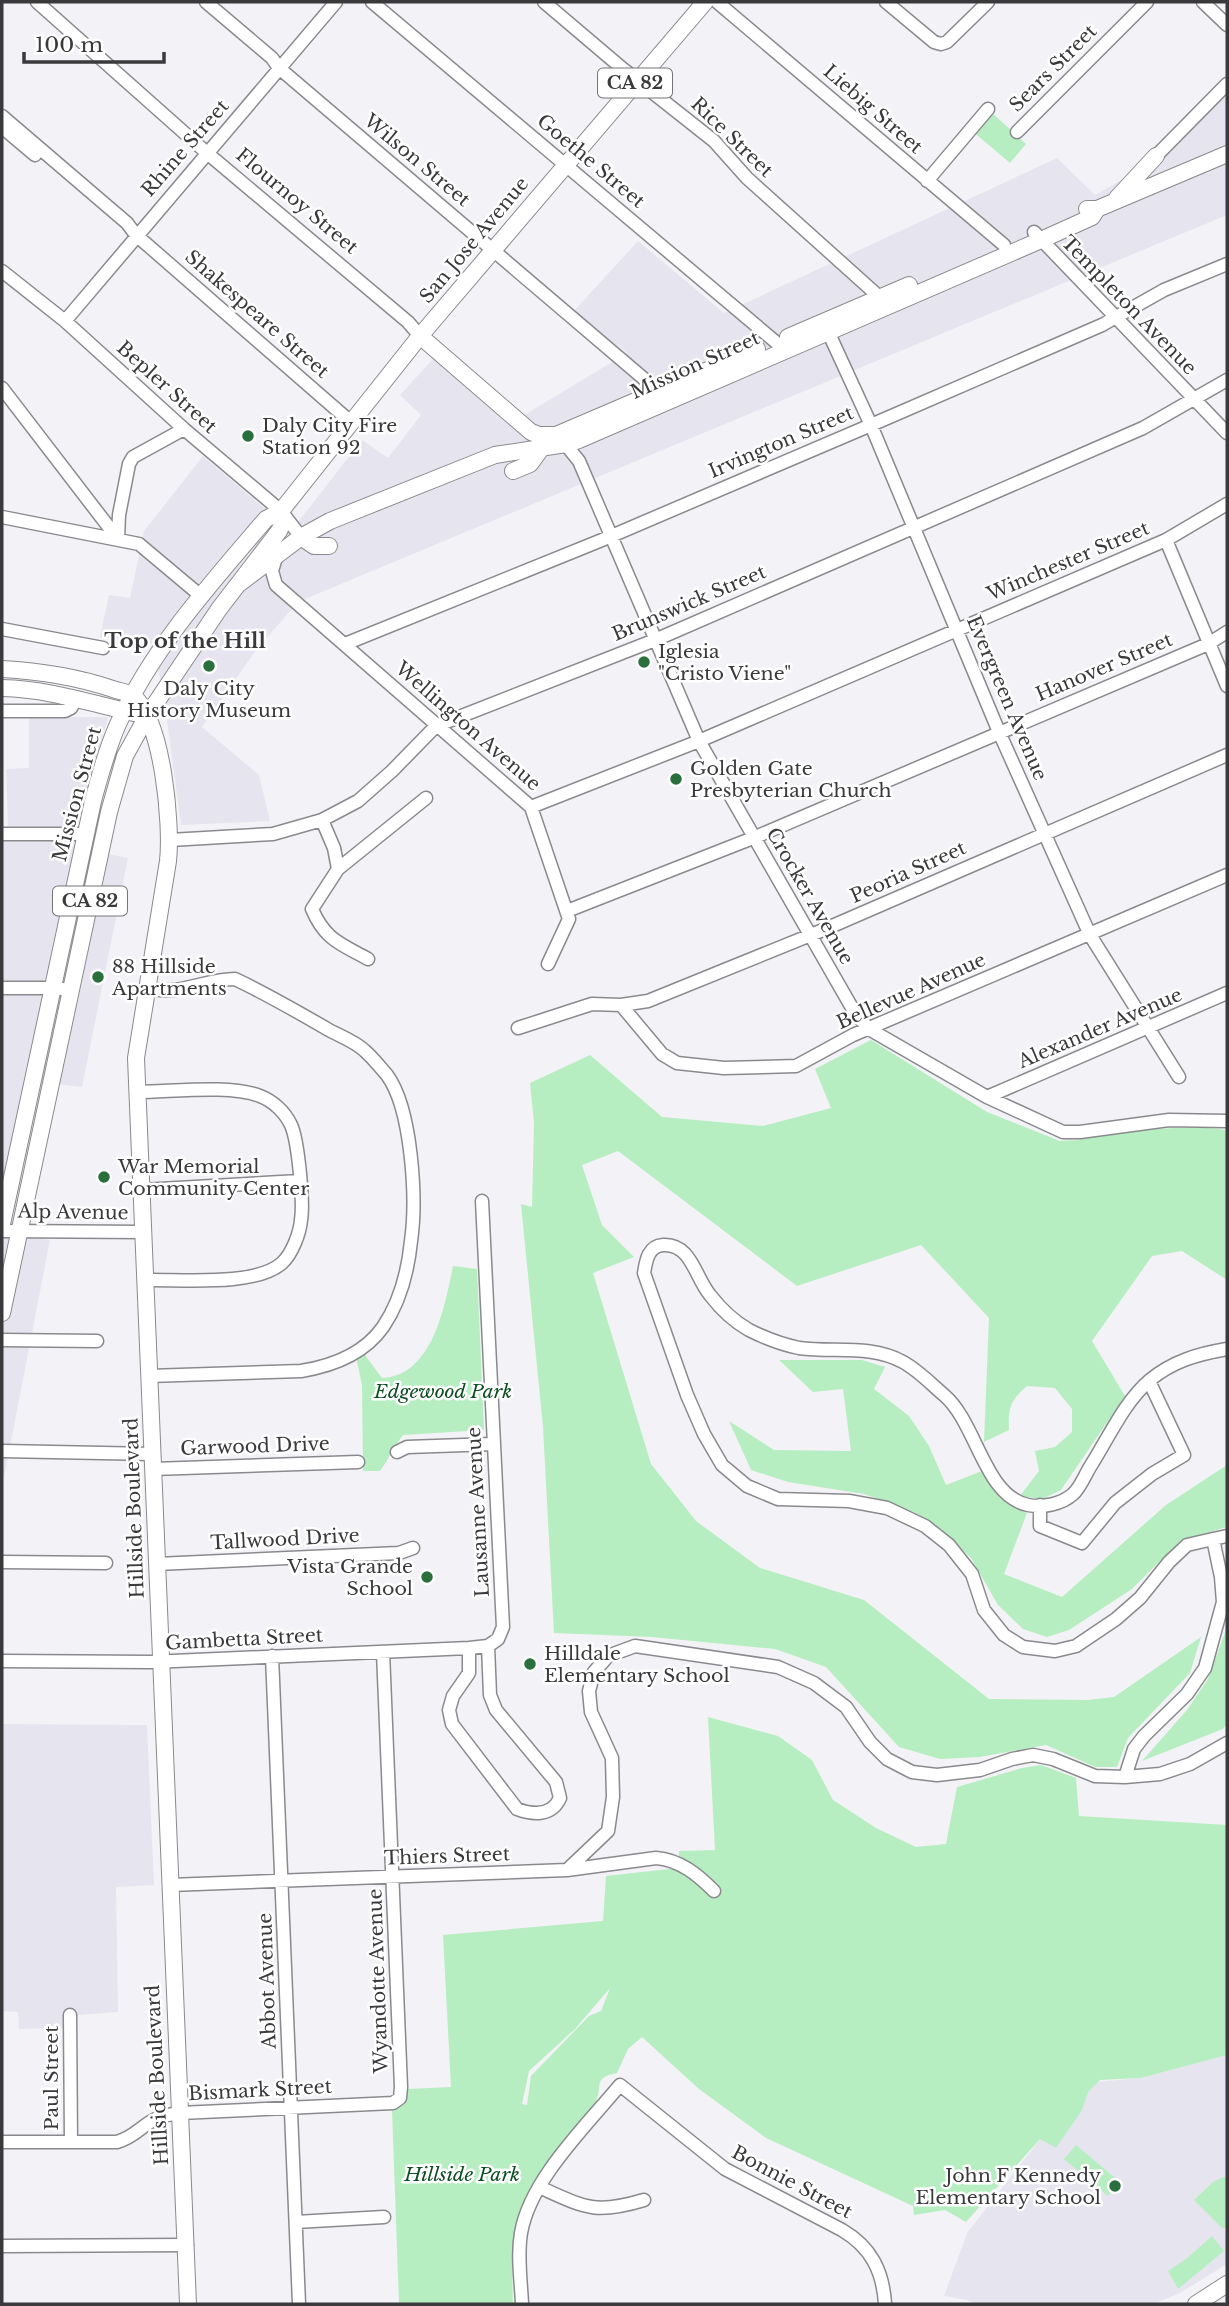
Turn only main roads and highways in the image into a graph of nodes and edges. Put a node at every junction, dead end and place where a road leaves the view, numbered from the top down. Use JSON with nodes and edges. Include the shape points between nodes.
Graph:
{"nodes":[{"id":1,"x":705,"y":2,"type":"edge"},
{"id":2,"x":1227,"y":154,"type":"edge"},
{"id":3,"x":1157,"y":184,"type":"junction"},
{"id":4,"x":1114,"y":202,"type":"junction"},
{"id":5,"x":1037,"y":236,"type":"junction"},
{"id":6,"x":884,"y":302,"type":"junction"},
{"id":7,"x":420,"y":336,"type":"junction"},
{"id":8,"x":531,"y":432,"type":"junction"},
{"id":9,"x":561,"y":440,"type":"junction"},
{"id":10,"x":541,"y":449,"type":"junction"},
{"id":11,"x":495,"y":455,"type":"junction"},
{"id":12,"x":513,"y":471,"type":"dead end"},
{"id":13,"x":281,"y":511,"type":"junction"},
{"id":14,"x":301,"y":537,"type":"junction"},
{"id":15,"x":329,"y":546,"type":"dead end"},
{"id":16,"x":243,"y":581,"type":"junction"},
{"id":17,"x":201,"y":596,"type":"junction"},
{"id":18,"x":219,"y":609,"type":"junction"},
{"id":19,"x":2,"y":669,"type":"edge"},
{"id":20,"x":2,"y":688,"type":"edge"},
{"id":21,"x":132,"y":696,"type":"junction"},
{"id":22,"x":124,"y":711,"type":"junction"},
{"id":23,"x":147,"y":716,"type":"junction"},
{"id":24,"x":2,"y":1224,"type":"edge"},
{"id":25,"x":6,"y":1279,"type":"edge"},
{"id":26,"x":2,"y":1313,"type":"edge"},
{"id":27,"x":1227,"y":2284,"type":"edge"},
{"id":28,"x":188,"y":2304,"type":"edge"},
{"id":29,"x":1196,"y":2304,"type":"edge"}],
"edges":[{"from":1,"to":7,"type":"main road","name":"San Jose Avenue","number":"CA 82"},
{"from":2,"to":3,"type":"main road","name":"Mission Street"},
{"from":3,"to":4,"type":"main road","name":"Mission Street"},
{"from":3,"to":4,"type":"main road","via":[[1156,156]]},
{"from":4,"to":5,"type":"main road","name":"Mission Street","via":[[1089,208]]},
{"from":5,"to":6,"type":"main road","name":"Mission Street"},
{"from":5,"to":6,"type":"main road","name":"Mission Street","via":[[1004,245]]},
{"from":6,"to":9,"type":"main road","name":"Mission Street"},
{"from":7,"to":8,"type":"main road","name":"Flournoy Street"},
{"from":7,"to":13,"type":"main road","name":"San Jose Avenue","number":"CA 82"},
{"from":8,"to":9,"type":"main road"},
{"from":8,"to":11,"type":"main road","via":[[526,440]]},
{"from":9,"to":10,"type":"main road","name":"Mission Street"},
{"from":10,"to":11,"type":"main road","name":"Mission Street"},
{"from":10,"to":12,"type":"main road","via":[[530,464]]},
{"from":11,"to":14,"type":"main road","name":"Mission Street"},
{"from":13,"to":16,"type":"main road","name":"Mission Street","number":"CA 82","via":[[279,531]]},
{"from":13,"to":17,"type":"main road","name":"Mission Street","number":"CA 82","via":[[267,519]]},
{"from":14,"to":15,"type":"main road","via":[[314,546]]},
{"from":14,"to":16,"type":"main road","name":"Mission Street"},
{"from":16,"to":18,"type":"main road","name":"Mission Street","number":"CA 82"},
{"from":17,"to":18,"type":"main road"},
{"from":17,"to":21,"type":"main road","name":"Mission Street","number":"CA 82"},
{"from":18,"to":23,"type":"main road","name":"Mission Street","number":"CA 82"},
{"from":19,"to":21,"type":"main road","via":[[74,678]]},
{"from":20,"to":22,"type":"main road","via":[[76,698]]},
{"from":21,"to":22,"type":"main road","name":"Mission Street","number":"CA 82"},
{"from":21,"to":23,"type":"main road","name":"Hillside Boulevard"},
{"from":22,"to":23,"type":"main road"},
{"from":22,"to":24,"type":"main road","name":"Mission Street","number":"CA 82","via":[[103,763],[86,834]]},
{"from":23,"to":25,"type":"main road","name":"Mission Street","number":"CA 82","via":[[118,779]]},
{"from":23,"to":28,"type":"main road","name":"Hillside Boulevard","via":[[158,744],[170,841],[136,1058]]},
{"from":25,"to":26,"type":"main road","name":"Mission Street","number":"CA 82"},
{"from":27,"to":29,"type":"main road"}]}
